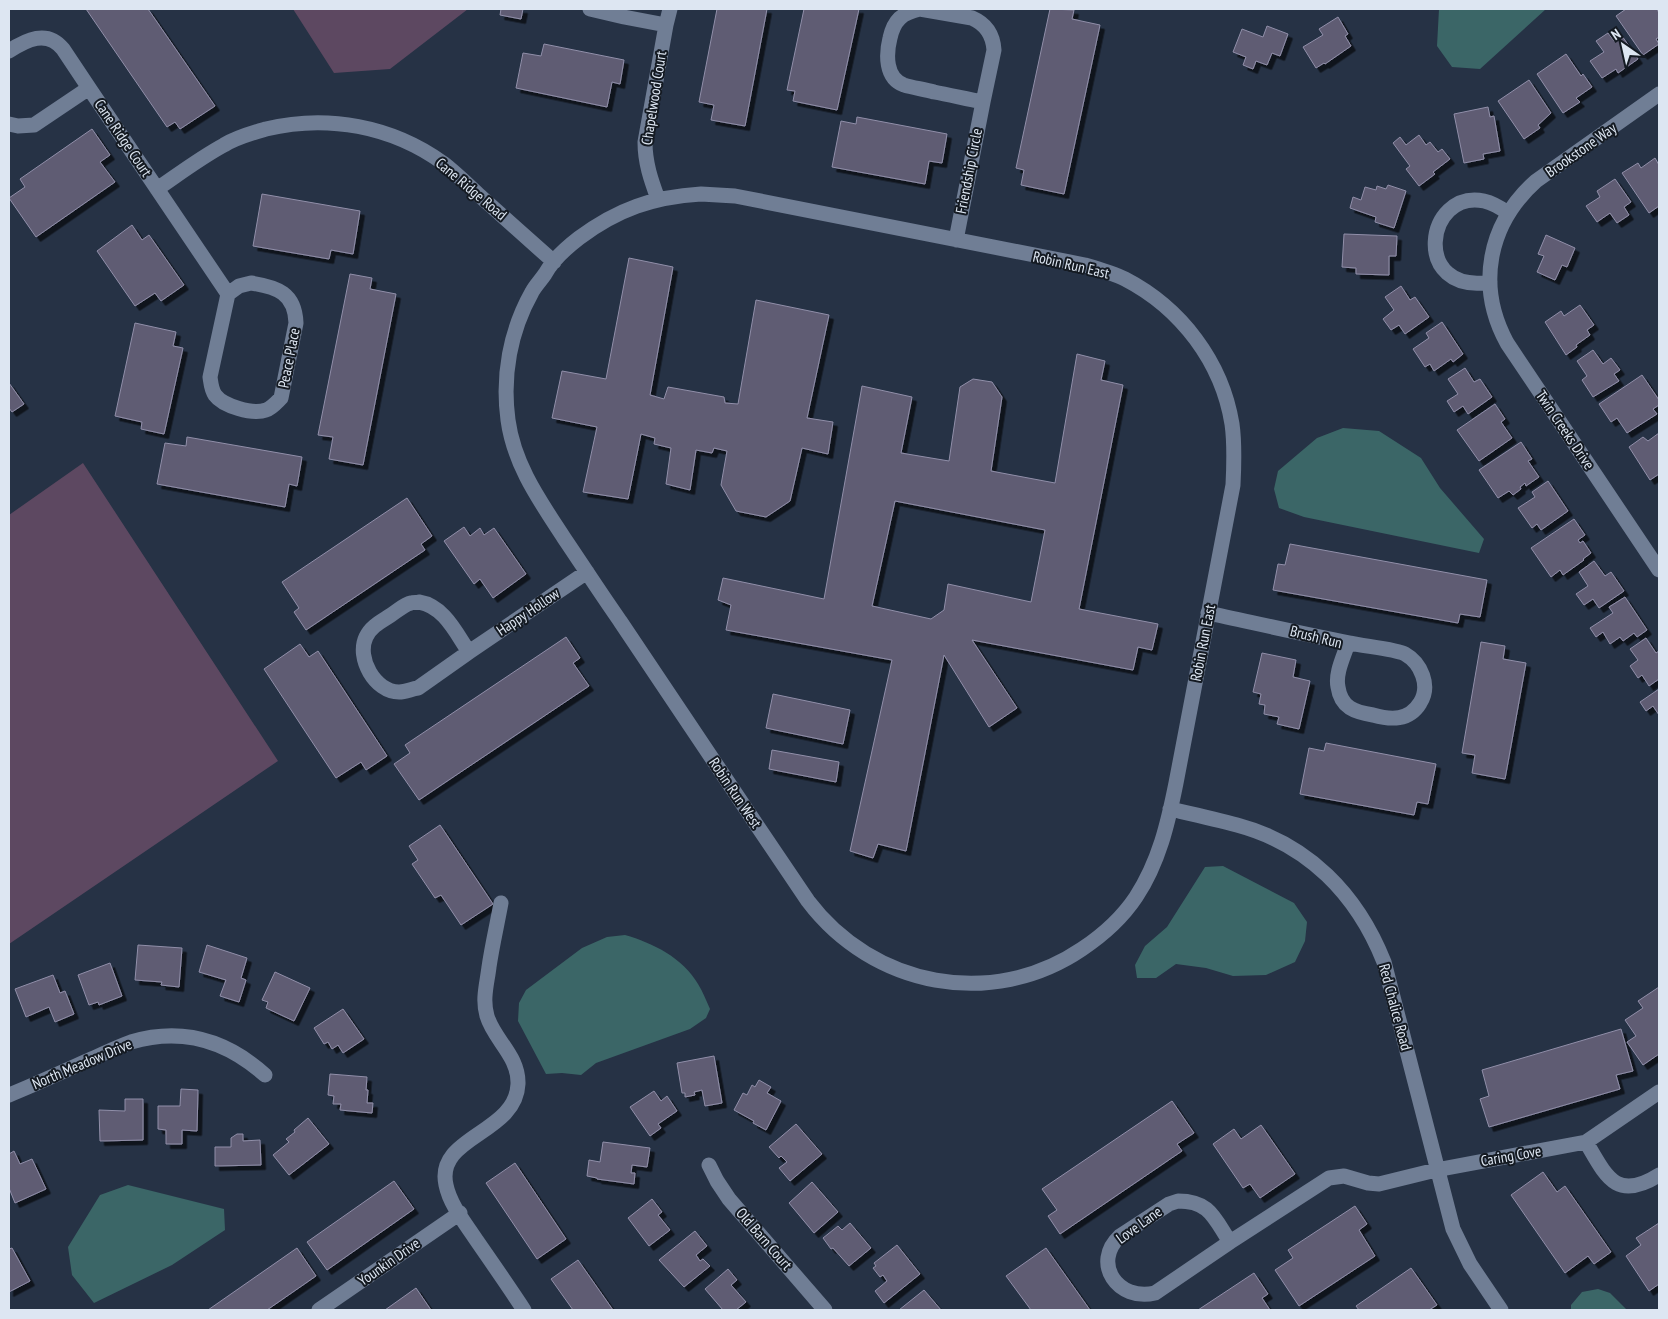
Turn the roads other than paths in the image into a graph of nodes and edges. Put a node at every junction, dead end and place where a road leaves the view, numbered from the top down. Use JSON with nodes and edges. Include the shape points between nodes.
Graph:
{"nodes":[{"id":1,"x":590,"y":9,"type":"edge"},
{"id":2,"x":670,"y":9,"type":"edge"},
{"id":3,"x":666,"y":25,"type":"junction"},
{"id":4,"x":9,"y":51,"type":"edge"},
{"id":5,"x":89,"y":88,"type":"junction"},
{"id":6,"x":1659,"y":94,"type":"edge"},
{"id":7,"x":983,"y":102,"type":"junction"},
{"id":8,"x":9,"y":124,"type":"edge"},
{"id":9,"x":157,"y":189,"type":"junction"},
{"id":10,"x":658,"y":199,"type":"junction"},
{"id":11,"x":1508,"y":213,"type":"junction"},
{"id":12,"x":956,"y":240,"type":"junction"},
{"id":13,"x":1494,"y":245,"type":"joint"},
{"id":14,"x":554,"y":262,"type":"junction"},
{"id":15,"x":1490,"y":282,"type":"junction"},
{"id":16,"x":228,"y":294,"type":"junction"},
{"id":17,"x":1659,"y":570,"type":"edge"},
{"id":18,"x":587,"y":572,"type":"junction"},
{"id":19,"x":1208,"y":613,"type":"junction"},
{"id":20,"x":1348,"y":643,"type":"junction"},
{"id":21,"x":469,"y":652,"type":"junction"},
{"id":22,"x":1170,"y":809,"type":"junction"},
{"id":23,"x":501,"y":904,"type":"dead end"},
{"id":24,"x":264,"y":1075,"type":"dead end"},
{"id":25,"x":1659,"y":1092,"type":"edge"},
{"id":26,"x":9,"y":1095,"type":"edge"},
{"id":27,"x":1586,"y":1142,"type":"junction"},
{"id":28,"x":709,"y":1164,"type":"dead end"},
{"id":29,"x":1436,"y":1170,"type":"junction"},
{"id":30,"x":1659,"y":1175,"type":"edge"},
{"id":31,"x":460,"y":1213,"type":"junction"},
{"id":32,"x":1230,"y":1242,"type":"junction"},
{"id":33,"x":319,"y":1310,"type":"edge"},
{"id":34,"x":524,"y":1310,"type":"edge"},
{"id":35,"x":825,"y":1310,"type":"edge"},
{"id":36,"x":1501,"y":1310,"type":"edge"}],
"edges":[{"from":1,"to":3,"type":"street"},
{"from":2,"to":3,"type":"street","name":"Chapelwood Court"},
{"from":3,"to":10,"type":"street","name":"Chapelwood Court","via":[[645,142],[649,176]]},
{"from":4,"to":5,"type":"street","name":"Cane Ridge Court","via":[[24,41],[41,36],[51,40],[63,49]]},
{"from":5,"to":8,"type":"street","name":"Cane Ridge Court","via":[[34,125]]},
{"from":5,"to":9,"type":"street","name":"Cane Ridge Court"},
{"from":6,"to":11,"type":"street","name":"Brookstone Way","via":[[1536,181]]},
{"from":7,"to":7,"type":"street","name":"Friendship Circle","via":[[994,50],[986,28],[972,18],[925,10],[908,12],[898,19],[886,53],[889,68],[898,80],[904,85]]},
{"from":7,"to":12,"type":"street","name":"Friendship Circle"},
{"from":9,"to":14,"type":"street","name":"Cane Ridge Road","via":[[209,153],[247,134],[288,124],[313,122],[364,127],[404,140],[444,164]]},
{"from":9,"to":16,"type":"street"},
{"from":10,"to":12,"type":"street","name":"Robin Run East","via":[[701,194],[735,196]]},
{"from":10,"to":14,"type":"street","name":"Robin Run East","via":[[601,222]]},
{"from":11,"to":13,"type":"street","name":"Brookstone Way"},
{"from":11,"to":15,"type":"street","via":[[1482,200],[1461,203],[1448,211],[1437,229],[1436,253],[1448,273],[1469,283]]},
{"from":12,"to":19,"type":"street","name":"Robin Run East","via":[[1109,273],[1160,302],[1179,319],[1206,354],[1220,384],[1234,443],[1232,485]]},
{"from":13,"to":15,"type":"street","name":"Twin Creeks Drive"},
{"from":14,"to":18,"type":"street","name":"Robin Run West","via":[[534,289],[516,328],[507,369],[508,420],[516,453],[533,492]]},
{"from":15,"to":17,"type":"street","name":"Twin Creeks Drive","via":[[1496,318],[1507,343]]},
{"from":16,"to":16,"type":"street","name":"Peace Place","via":[[210,384],[224,404],[251,411],[268,410],[282,394],[296,323],[295,309],[281,291],[255,284],[239,286]]},
{"from":18,"to":21,"type":"street","name":"Happy Hollow"},
{"from":18,"to":22,"type":"street","name":"Robin Run West","via":[[813,908],[850,944],[894,969],[927,979],[978,983],[1028,975],[1067,959],[1096,940],[1136,896],[1160,851]]},
{"from":19,"to":20,"type":"street","name":"Brush Run"},
{"from":19,"to":22,"type":"street","name":"Robin Run East"},
{"from":20,"to":20,"type":"street","name":"Brush Run","via":[[1404,653],[1416,662],[1425,682],[1420,704],[1401,718],[1389,719],[1355,712],[1341,698],[1337,685]]},
{"from":21,"to":21,"type":"street","name":"Happy Hollow","via":[[418,688],[401,692],[385,688],[378,682],[365,662],[362,648],[366,635],[375,624],[411,602],[419,602],[438,610]]},
{"from":22,"to":29,"type":"street","name":"Red Chalice Road","via":[[1237,825],[1277,840],[1314,863],[1351,900],[1370,930],[1384,962]]},
{"from":23,"to":31,"type":"street","via":[[485,985],[485,1004],[491,1025],[515,1064],[517,1089],[504,1116],[458,1148],[448,1163],[446,1186]]},
{"from":24,"to":26,"type":"street","name":"North Meadow Drive","via":[[245,1058],[223,1046],[198,1038],[164,1036],[130,1043]]},
{"from":25,"to":27,"type":"street","name":"Caring Cove"},
{"from":27,"to":29,"type":"street","name":"Caring Cove"},
{"from":27,"to":30,"type":"street","via":[[1606,1175],[1618,1184],[1633,1187]]},
{"from":28,"to":35,"type":"street","name":"Old Barn Court","via":[[727,1196]]},
{"from":29,"to":32,"type":"street","name":"Love Lane","via":[[1379,1184],[1344,1176],[1323,1180]]},
{"from":29,"to":36,"type":"street","name":"Red Chalice Road","via":[[1459,1244]]},
{"from":31,"to":33,"type":"street","name":"Younkin Drive"},
{"from":31,"to":34,"type":"street"},
{"from":32,"to":32,"type":"street","name":"Love Lane","via":[[1206,1208],[1193,1201],[1178,1201],[1114,1242],[1109,1267],[1122,1288],[1130,1293],[1146,1295],[1155,1293]]}]}
